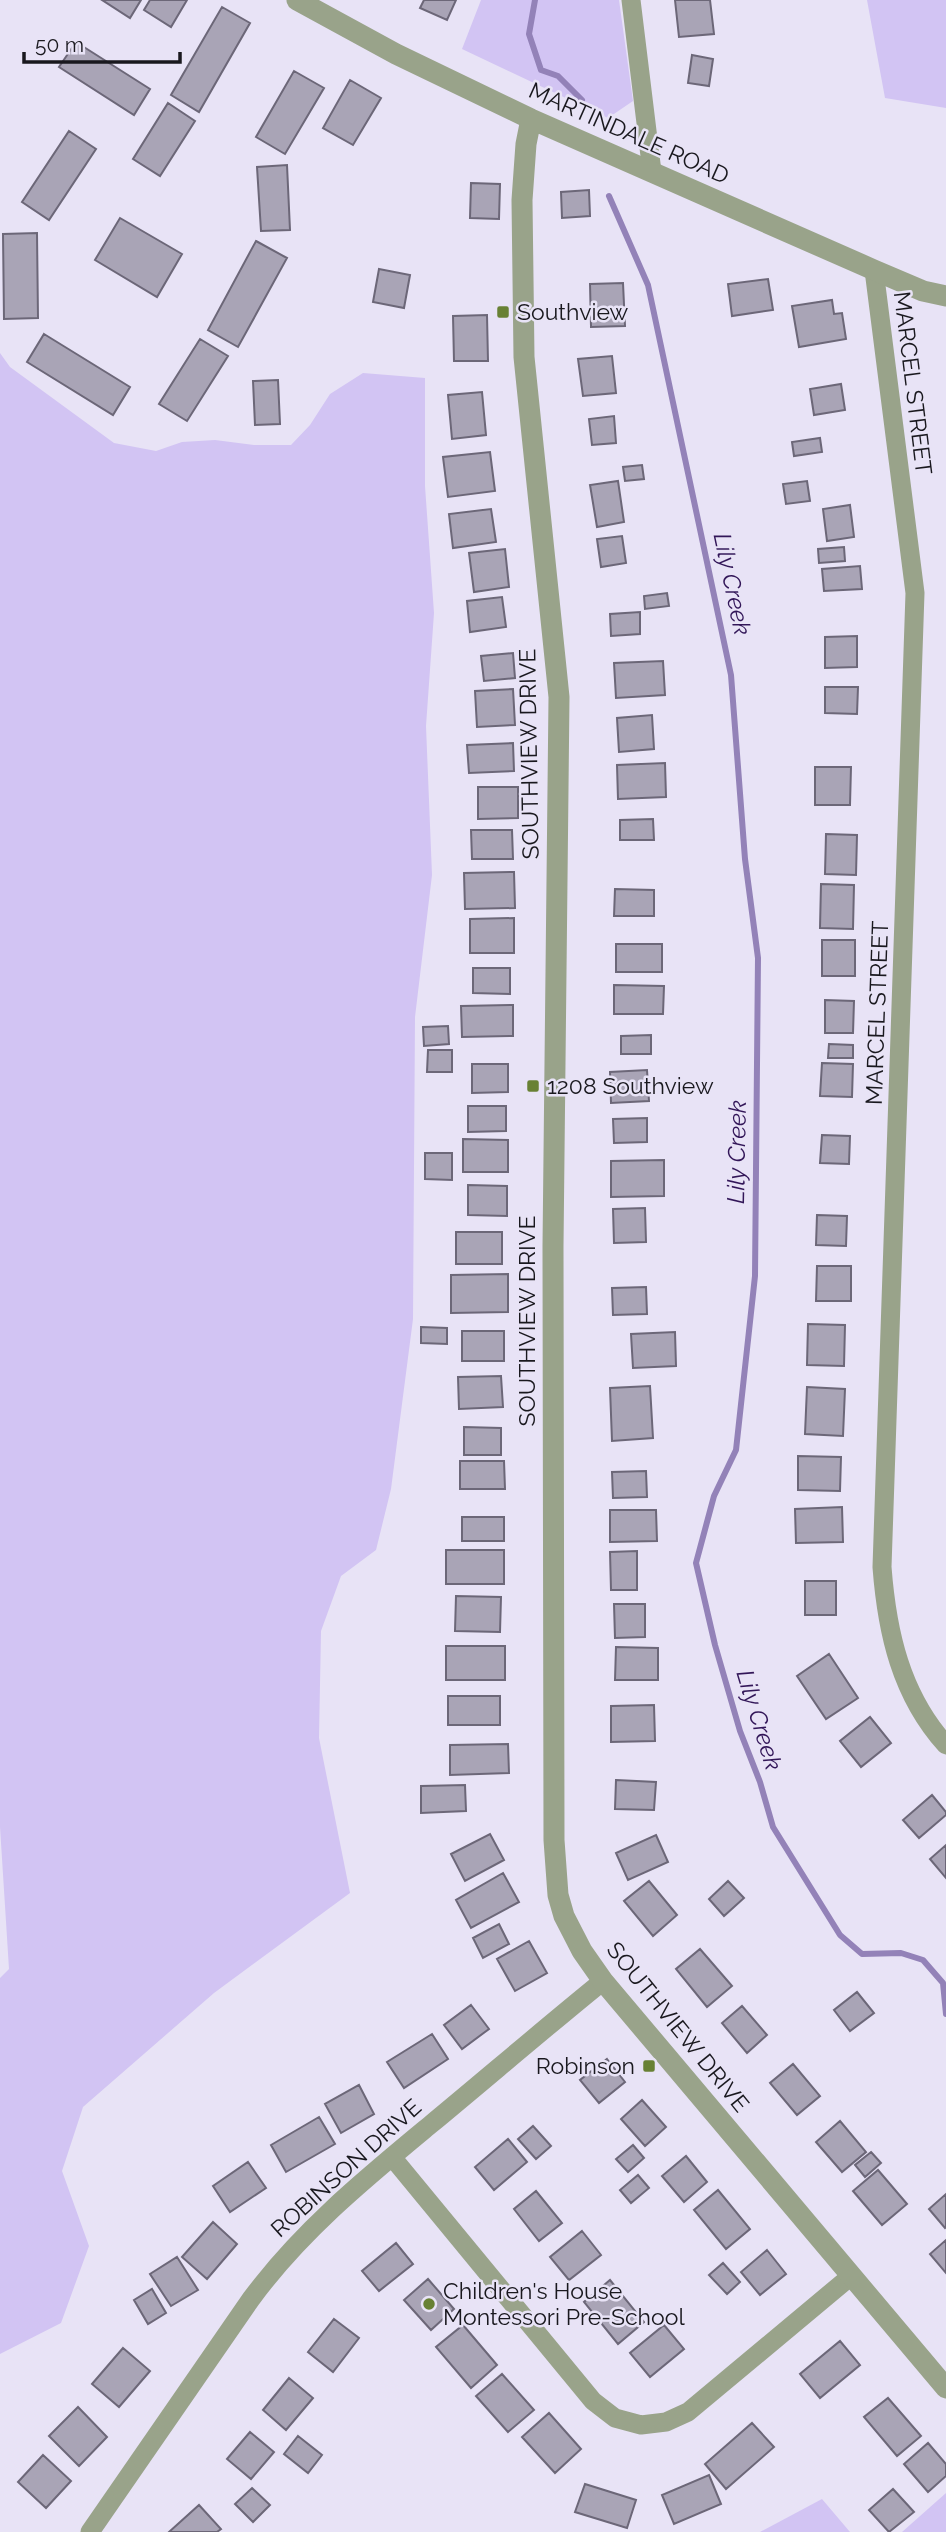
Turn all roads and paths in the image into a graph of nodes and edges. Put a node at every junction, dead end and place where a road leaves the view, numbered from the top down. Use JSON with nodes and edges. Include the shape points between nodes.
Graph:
{"nodes":[{"id":1,"x":297,"y":0,"type":"edge"},
{"id":2,"x":631,"y":0,"type":"edge"},
{"id":3,"x":531,"y":119,"type":"junction"},
{"id":4,"x":652,"y":172,"type":"junction"},
{"id":5,"x":874,"y":271,"type":"junction"},
{"id":6,"x":946,"y":296,"type":"edge"},
{"id":7,"x":946,"y":1745,"type":"edge"},
{"id":8,"x":603,"y":1981,"type":"junction"},
{"id":9,"x":392,"y":2157,"type":"junction"},
{"id":10,"x":851,"y":2276,"type":"junction"},
{"id":11,"x":946,"y":2388,"type":"edge"},
{"id":12,"x":90,"y":2532,"type":"edge"}],
"edges":[{"from":1,"to":3,"type":"street","name":"MARTINDALE ROAD"},
{"from":2,"to":4,"type":"street"},
{"from":3,"to":4,"type":"street","name":"MARTINDALE ROAD"},
{"from":3,"to":8,"type":"street","name":"SOUTHVIEW DRIVE","via":[[522,200],[524,357],[559,697],[553,1246],[555,1876],[564,1916]]},
{"from":4,"to":5,"type":"street","name":"MARTINDALE ROAD"},
{"from":5,"to":6,"type":"street","name":"MARTINDALE ROAD"},
{"from":5,"to":7,"type":"street","name":"MARCEL STREET","via":[[915,593],[882,1567],[890,1633],[900,1668],[920,1711]]},
{"from":8,"to":9,"type":"street","name":"ROBINSON DRIVE"},
{"from":8,"to":10,"type":"street","name":"SOUTHVIEW DRIVE"},
{"from":9,"to":10,"type":"street","via":[[593,2401],[631,2424],[652,2425],[688,2412]]},
{"from":9,"to":12,"type":"street","name":"ROBINSON DRIVE","via":[[275,2266]]},
{"from":10,"to":11,"type":"street","name":"SOUTHVIEW DRIVE"}]}
